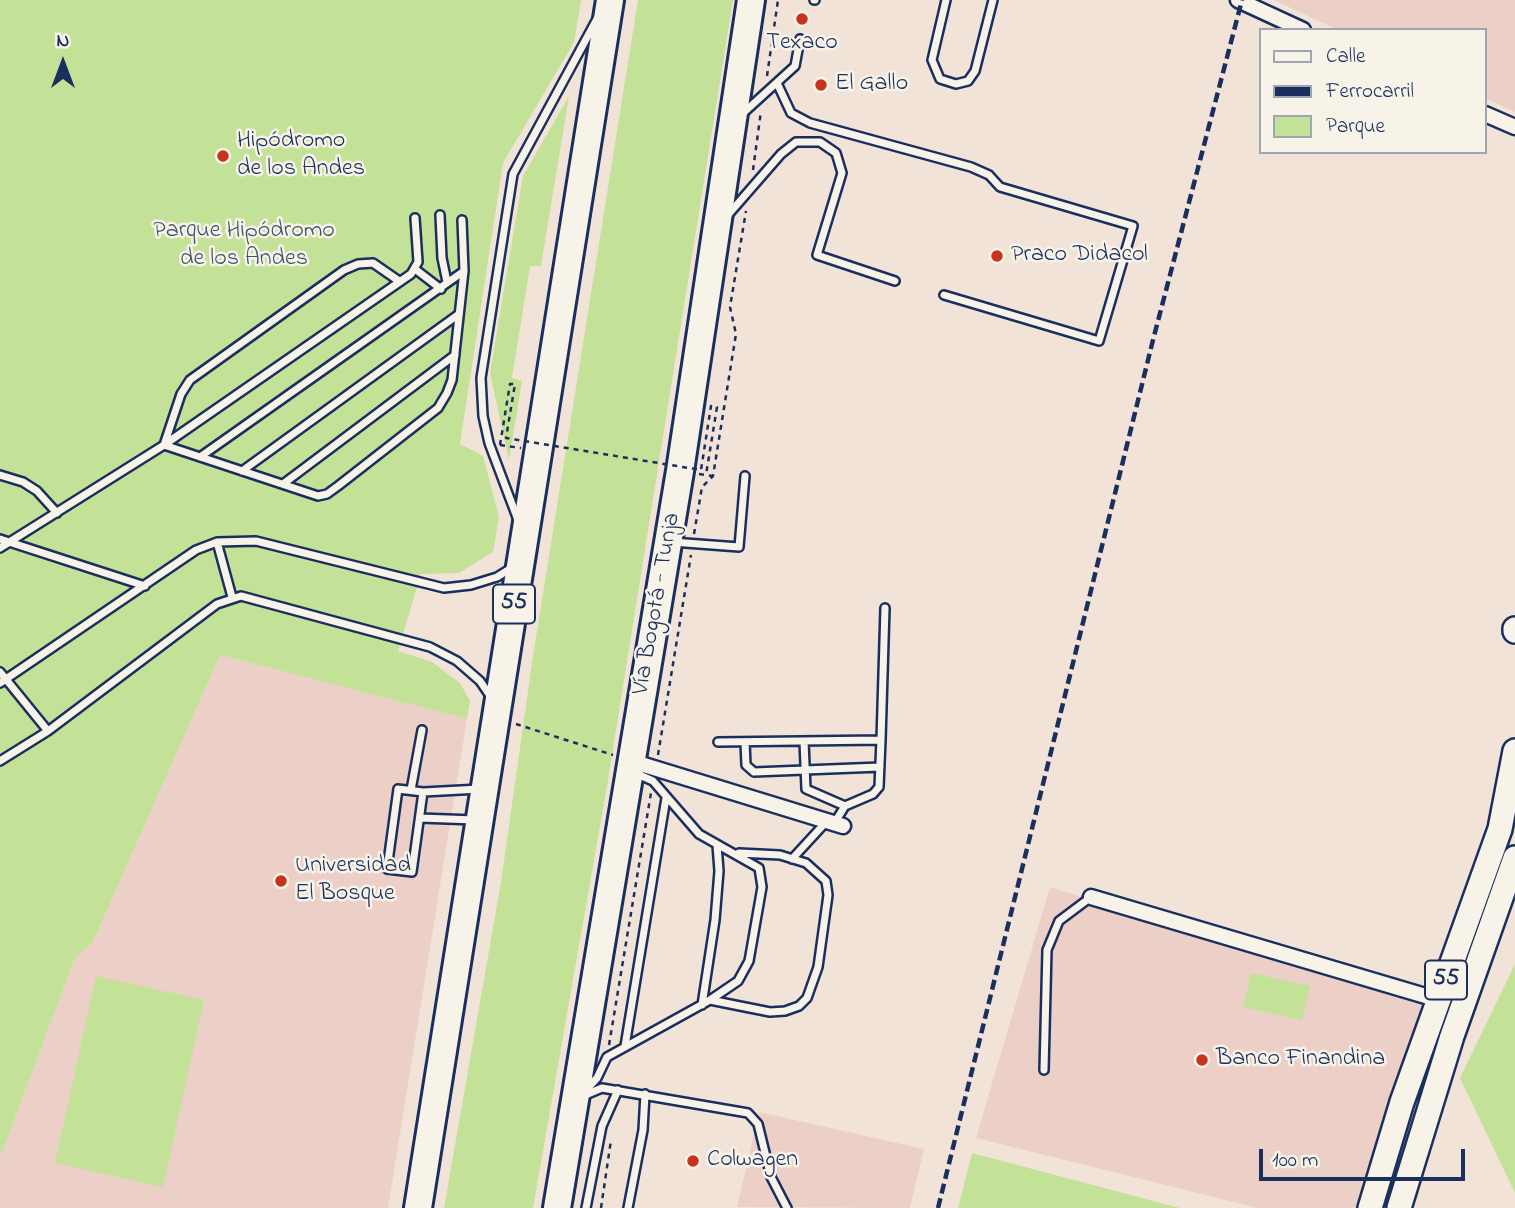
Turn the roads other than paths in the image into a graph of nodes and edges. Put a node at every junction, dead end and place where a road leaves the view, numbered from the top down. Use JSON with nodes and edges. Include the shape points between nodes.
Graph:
{"nodes":[{"id":1,"x":609,"y":0,"type":"edge"},
{"id":2,"x":751,"y":0,"type":"edge"},
{"id":3,"x":946,"y":0,"type":"edge"},
{"id":4,"x":993,"y":0,"type":"edge"},
{"id":5,"x":1238,"y":0,"type":"edge"},
{"id":6,"x":1299,"y":28,"type":"edge"},
{"id":7,"x":800,"y":39,"type":"dead end"},
{"id":8,"x":777,"y":83,"type":"junction"},
{"id":9,"x":1487,"y":115,"type":"edge"},
{"id":10,"x":733,"y":122,"type":"junction"},
{"id":11,"x":810,"y":123,"type":"junction"},
{"id":12,"x":1515,"y":127,"type":"edge"},
{"id":13,"x":803,"y":140,"type":"junction"},
{"id":14,"x":440,"y":215,"type":"dead end"},
{"id":15,"x":415,"y":218,"type":"dead end"},
{"id":16,"x":462,"y":220,"type":"dead end"},
{"id":17,"x":714,"y":232,"type":"junction"},
{"id":18,"x":415,"y":269,"type":"junction"},
{"id":19,"x":464,"y":271,"type":"junction"},
{"id":20,"x":399,"y":281,"type":"junction"},
{"id":21,"x":895,"y":281,"type":"dead end"},
{"id":22,"x":447,"y":282,"type":"junction"},
{"id":23,"x":441,"y":289,"type":"junction"},
{"id":24,"x":944,"y":295,"type":"dead end"},
{"id":25,"x":459,"y":314,"type":"junction"},
{"id":26,"x":455,"y":355,"type":"junction"},
{"id":27,"x":164,"y":445,"type":"junction"},
{"id":28,"x":200,"y":457,"type":"junction"},
{"id":29,"x":242,"y":471,"type":"junction"},
{"id":30,"x":0,"y":475,"type":"edge"},
{"id":31,"x":746,"y":476,"type":"dead end"},
{"id":32,"x":283,"y":484,"type":"junction"},
{"id":33,"x":57,"y":513,"type":"junction"},
{"id":34,"x":0,"y":539,"type":"edge"},
{"id":35,"x":9,"y":541,"type":"junction"},
{"id":36,"x":217,"y":542,"type":"junction"},
{"id":37,"x":680,"y":542,"type":"junction"},
{"id":38,"x":0,"y":548,"type":"edge"},
{"id":39,"x":523,"y":550,"type":"junction"},
{"id":40,"x":145,"y":586,"type":"junction"},
{"id":41,"x":232,"y":597,"type":"junction"},
{"id":42,"x":885,"y":608,"type":"dead end"},
{"id":43,"x":0,"y":672,"type":"edge"},
{"id":44,"x":3,"y":681,"type":"edge"},
{"id":45,"x":497,"y":711,"type":"junction"},
{"id":46,"x":422,"y":730,"type":"dead end"},
{"id":47,"x":48,"y":731,"type":"junction"},
{"id":48,"x":881,"y":740,"type":"junction"},
{"id":49,"x":745,"y":741,"type":"junction"},
{"id":50,"x":804,"y":741,"type":"junction"},
{"id":51,"x":718,"y":742,"type":"dead end"},
{"id":52,"x":1515,"y":751,"type":"edge"},
{"id":53,"x":0,"y":761,"type":"edge"},
{"id":54,"x":880,"y":767,"type":"junction"},
{"id":55,"x":804,"y":769,"type":"junction"},
{"id":56,"x":642,"y":771,"type":"junction"},
{"id":57,"x":484,"y":789,"type":"junction"},
{"id":58,"x":411,"y":790,"type":"junction"},
{"id":59,"x":423,"y":792,"type":"junction"},
{"id":60,"x":666,"y":798,"type":"junction"},
{"id":61,"x":845,"y":806,"type":"junction"},
{"id":62,"x":419,"y":818,"type":"junction"},
{"id":63,"x":479,"y":821,"type":"junction"},
{"id":64,"x":835,"y":823,"type":"junction"},
{"id":65,"x":717,"y":845,"type":"junction"},
{"id":66,"x":733,"y":853,"type":"junction"},
{"id":67,"x":1515,"y":858,"type":"edge"},
{"id":68,"x":792,"y":859,"type":"junction"},
{"id":69,"x":1091,"y":897,"type":"joint"},
{"id":70,"x":710,"y":1000,"type":"junction"},
{"id":71,"x":1439,"y":1000,"type":"junction"},
{"id":72,"x":702,"y":1005,"type":"junction"},
{"id":73,"x":625,"y":1046,"type":"junction"},
{"id":74,"x":1044,"y":1070,"type":"dead end"},
{"id":75,"x":618,"y":1090,"type":"junction"},
{"id":76,"x":645,"y":1094,"type":"junction"},
{"id":77,"x":576,"y":1100,"type":"junction"},
{"id":78,"x":418,"y":1208,"type":"edge"},
{"id":79,"x":557,"y":1208,"type":"edge"},
{"id":80,"x":586,"y":1208,"type":"edge"},
{"id":81,"x":628,"y":1208,"type":"edge"},
{"id":82,"x":786,"y":1208,"type":"edge"},
{"id":83,"x":1370,"y":1208,"type":"edge"},
{"id":84,"x":1399,"y":1208,"type":"edge"}],
"edges":[{"from":1,"to":39,"type":"highway","number":"55"},
{"from":1,"to":39,"type":"lane","via":[[513,174],[481,378],[489,443]]},
{"from":2,"to":10,"type":"highway","name":"Vía Bogotá - Tunja"},
{"from":3,"to":4,"type":"lane","via":[[932,60],[940,79],[956,84],[968,81],[975,71]]},
{"from":5,"to":6,"type":"street"},
{"from":7,"to":8,"type":"lane","via":[[795,66]]},
{"from":8,"to":10,"type":"lane"},
{"from":8,"to":11,"type":"lane","via":[[791,113]]},
{"from":9,"to":12,"type":"street"},
{"from":10,"to":17,"type":"highway","name":"Vía Bogotá - Tunja"},
{"from":11,"to":13,"type":"lane"},
{"from":11,"to":24,"type":"lane","via":[[971,167],[989,175],[1000,187],[1133,226],[1099,341]]},
{"from":13,"to":17,"type":"lane","via":[[781,154]]},
{"from":13,"to":21,"type":"lane","via":[[831,148],[841,166],[840,188],[817,255]]},
{"from":14,"to":22,"type":"lane"},
{"from":15,"to":18,"type":"lane"},
{"from":16,"to":19,"type":"lane"},
{"from":17,"to":37,"type":"highway","name":"Vía Bogotá - Tunja"},
{"from":18,"to":20,"type":"lane"},
{"from":18,"to":23,"type":"lane"},
{"from":19,"to":22,"type":"lane"},
{"from":19,"to":25,"type":"lane"},
{"from":20,"to":27,"type":"lane"},
{"from":20,"to":27,"type":"lane","via":[[373,263],[344,270],[190,380]]},
{"from":22,"to":23,"type":"lane"},
{"from":23,"to":28,"type":"lane"},
{"from":25,"to":26,"type":"lane"},
{"from":25,"to":29,"type":"lane"},
{"from":26,"to":32,"type":"lane"},
{"from":26,"to":32,"type":"lane","via":[[452,380],[438,408],[338,486],[318,496]]},
{"from":27,"to":28,"type":"lane"},
{"from":27,"to":33,"type":"lane"},
{"from":28,"to":29,"type":"lane"},
{"from":29,"to":32,"type":"lane"},
{"from":30,"to":33,"type":"lane","via":[[37,491]]},
{"from":31,"to":37,"type":"lane","via":[[739,547]]},
{"from":33,"to":35,"type":"lane"},
{"from":34,"to":35,"type":"lane"},
{"from":35,"to":38,"type":"lane"},
{"from":35,"to":40,"type":"lane"},
{"from":36,"to":39,"type":"lane","via":[[256,541],[444,587],[471,586],[497,577]]},
{"from":36,"to":40,"type":"lane","via":[[196,550]]},
{"from":36,"to":41,"type":"lane"},
{"from":37,"to":56,"type":"highway","name":"Vía Bogotá - Tunja"},
{"from":39,"to":45,"type":"highway","number":"55"},
{"from":40,"to":44,"type":"lane"},
{"from":41,"to":45,"type":"lane","via":[[250,596],[430,647],[472,674]]},
{"from":41,"to":47,"type":"lane"},
{"from":42,"to":48,"type":"lane"},
{"from":43,"to":44,"type":"lane"},
{"from":44,"to":47,"type":"lane"},
{"from":45,"to":57,"type":"highway","number":"55"},
{"from":46,"to":58,"type":"lane"},
{"from":47,"to":53,"type":"lane"},
{"from":48,"to":50,"type":"lane"},
{"from":48,"to":54,"type":"lane"},
{"from":49,"to":50,"type":"lane"},
{"from":49,"to":51,"type":"lane"},
{"from":49,"to":55,"type":"lane","via":[[746,765],[754,772]]},
{"from":50,"to":55,"type":"lane"},
{"from":52,"to":71,"type":"main road","number":"55","via":[[1500,829]]},
{"from":54,"to":55,"type":"lane"},
{"from":54,"to":61,"type":"lane","via":[[879,787],[873,794]]},
{"from":55,"to":61,"type":"lane","via":[[806,789]]},
{"from":56,"to":60,"type":"lane"},
{"from":56,"to":64,"type":"street"},
{"from":56,"to":77,"type":"highway","name":"Vía Bogotá - Tunja"},
{"from":57,"to":59,"type":"lane"},
{"from":57,"to":63,"type":"highway","number":"55"},
{"from":58,"to":59,"type":"lane"},
{"from":58,"to":62,"type":"lane","via":[[398,789],[387,869],[412,872]]},
{"from":59,"to":62,"type":"lane"},
{"from":60,"to":65,"type":"lane","via":[[699,834]]},
{"from":60,"to":73,"type":"lane"},
{"from":61,"to":64,"type":"lane"},
{"from":62,"to":63,"type":"lane"},
{"from":63,"to":78,"type":"highway","number":"55"},
{"from":64,"to":68,"type":"lane"},
{"from":65,"to":66,"type":"lane"},
{"from":65,"to":72,"type":"lane","via":[[715,920]]},
{"from":66,"to":68,"type":"lane"},
{"from":66,"to":70,"type":"lane","via":[[759,868],[762,887],[746,972]]},
{"from":67,"to":84,"type":"main road","number":"55"},
{"from":68,"to":70,"type":"lane","via":[[817,869],[826,881],[828,895],[818,967],[807,998],[785,1012]]},
{"from":69,"to":71,"type":"street"},
{"from":69,"to":74,"type":"lane","via":[[1059,921],[1047,950]]},
{"from":70,"to":72,"type":"lane"},
{"from":71,"to":83,"type":"main road","number":"55"},
{"from":72,"to":73,"type":"lane"},
{"from":73,"to":77,"type":"lane","via":[[607,1057],[597,1078]]},
{"from":75,"to":76,"type":"lane"},
{"from":75,"to":77,"type":"lane","via":[[602,1088]]},
{"from":75,"to":80,"type":"lane","via":[[602,1126]]},
{"from":76,"to":81,"type":"lane"},
{"from":76,"to":82,"type":"lane","via":[[738,1109],[754,1116],[771,1177]]},
{"from":77,"to":79,"type":"highway","name":"Vía Bogotá - Tunja"}]}
